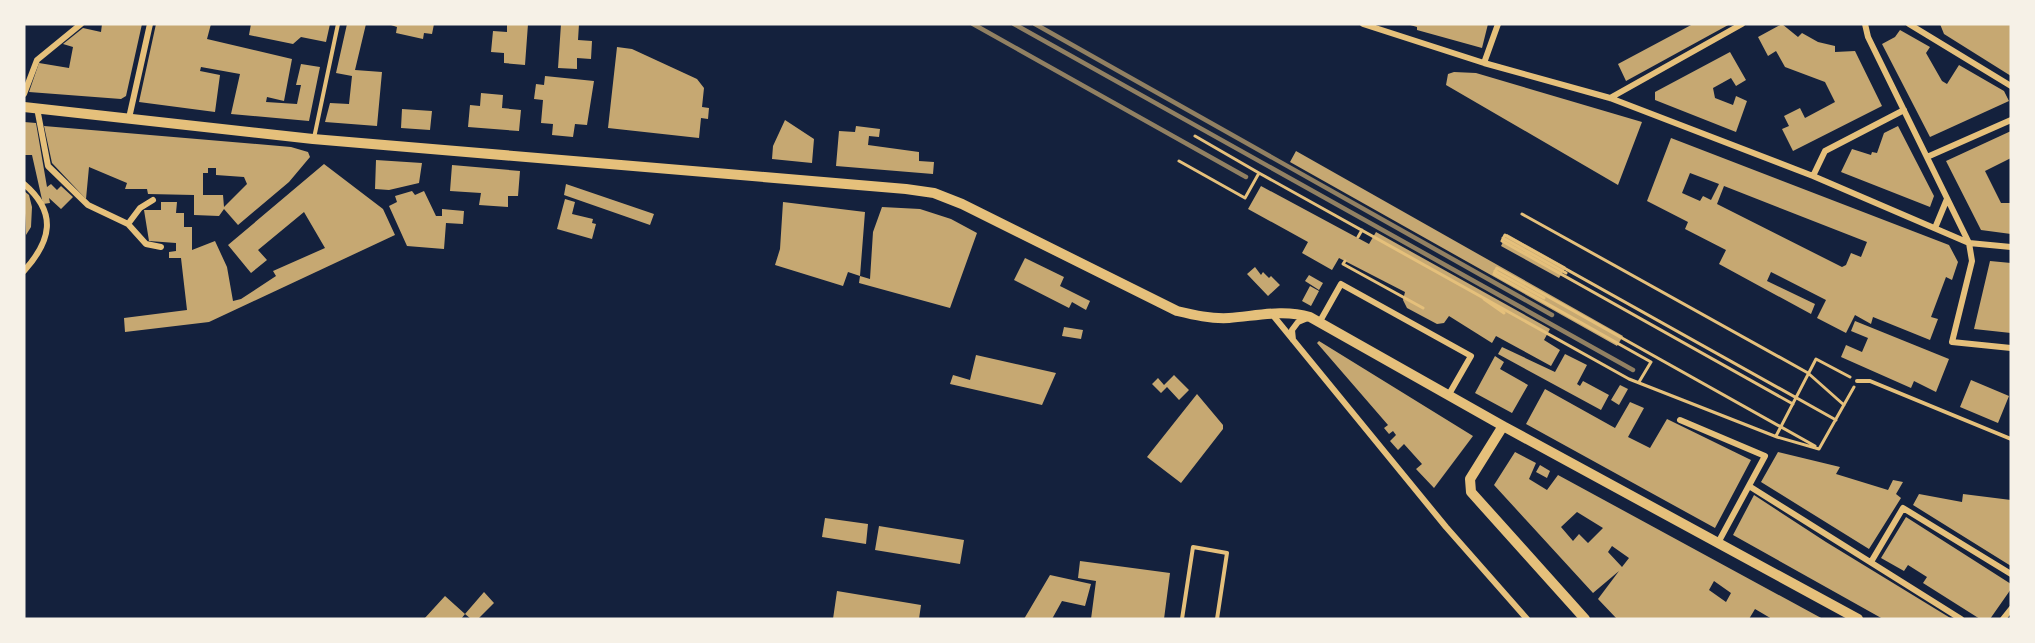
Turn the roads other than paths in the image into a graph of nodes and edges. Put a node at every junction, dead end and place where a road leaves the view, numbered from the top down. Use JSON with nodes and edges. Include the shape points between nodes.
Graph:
{"nodes":[{"id":1,"x":81,"y":24,"type":"edge"},
{"id":2,"x":150,"y":24,"type":"edge"},
{"id":3,"x":338,"y":24,"type":"edge"},
{"id":4,"x":1498,"y":24,"type":"edge"},
{"id":5,"x":1742,"y":24,"type":"edge"},
{"id":6,"x":1865,"y":24,"type":"edge"},
{"id":7,"x":1909,"y":24,"type":"edge"},
{"id":8,"x":1368,"y":25,"type":"edge"},
{"id":9,"x":1484,"y":63,"type":"junction"},
{"id":10,"x":2011,"y":86,"type":"edge"},
{"id":11,"x":24,"y":94,"type":"edge"},
{"id":12,"x":1610,"y":98,"type":"junction"},
{"id":13,"x":24,"y":107,"type":"edge"},
{"id":14,"x":37,"y":108,"type":"junction"},
{"id":15,"x":1904,"y":110,"type":"junction"},
{"id":16,"x":129,"y":118,"type":"junction"},
{"id":17,"x":2011,"y":120,"type":"edge"},
{"id":18,"x":313,"y":139,"type":"junction"},
{"id":19,"x":1927,"y":157,"type":"junction"},
{"id":20,"x":1813,"y":176,"type":"junction"},
{"id":21,"x":24,"y":184,"type":"edge"},
{"id":22,"x":1947,"y":199,"type":"junction"},
{"id":23,"x":153,"y":200,"type":"dead end"},
{"id":24,"x":128,"y":224,"type":"junction"},
{"id":25,"x":1935,"y":228,"type":"junction"},
{"id":26,"x":1969,"y":243,"type":"junction"},
{"id":27,"x":161,"y":247,"type":"dead end"},
{"id":28,"x":2011,"y":248,"type":"edge"},
{"id":29,"x":24,"y":271,"type":"edge"},
{"id":30,"x":1271,"y":313,"type":"junction"},
{"id":31,"x":1315,"y":320,"type":"junction"},
{"id":32,"x":1293,"y":340,"type":"junction"},
{"id":33,"x":2011,"y":348,"type":"edge"},
{"id":34,"x":1857,"y":381,"type":"road end"},
{"id":35,"x":1448,"y":396,"type":"junction"},
{"id":36,"x":1680,"y":420,"type":"dead end"},
{"id":37,"x":1503,"y":426,"type":"junction"},
{"id":38,"x":2011,"y":439,"type":"edge"},
{"id":39,"x":1749,"y":486,"type":"junction"},
{"id":40,"x":1719,"y":541,"type":"junction"},
{"id":41,"x":1871,"y":562,"type":"junction"},
{"id":42,"x":2011,"y":574,"type":"edge"},
{"id":43,"x":2011,"y":609,"type":"edge"},
{"id":44,"x":1182,"y":619,"type":"edge"},
{"id":45,"x":1217,"y":619,"type":"edge"},
{"id":46,"x":1527,"y":619,"type":"edge"},
{"id":47,"x":1585,"y":619,"type":"edge"},
{"id":48,"x":1858,"y":619,"type":"edge"},
{"id":49,"x":1961,"y":619,"type":"edge"},
{"id":50,"x":2003,"y":619,"type":"edge"}],
"edges":[{"from":1,"to":11,"type":"street","via":[[36,60]]},
{"from":2,"to":16,"type":"street"},
{"from":3,"to":18,"type":"lane"},
{"from":4,"to":9,"type":"street"},
{"from":5,"to":12,"type":"street"},
{"from":6,"to":15,"type":"street"},
{"from":7,"to":10,"type":"street"},
{"from":8,"to":9,"type":"street"},
{"from":9,"to":12,"type":"street"},
{"from":12,"to":20,"type":"street"},
{"from":13,"to":14,"type":"main road"},
{"from":14,"to":16,"type":"main road"},
{"from":14,"to":24,"type":"street","via":[[48,166],[88,205]]},
{"from":15,"to":19,"type":"street"},
{"from":15,"to":20,"type":"street","via":[[1826,151]]},
{"from":16,"to":18,"type":"main road"},
{"from":17,"to":19,"type":"street"},
{"from":18,"to":30,"type":"main road","via":[[811,180],[934,194],[962,204],[1177,311],[1227,318]]},
{"from":19,"to":22,"type":"street"},
{"from":20,"to":25,"type":"street"},
{"from":21,"to":29,"type":"street","via":[[34,193],[48,231],[38,255]]},
{"from":22,"to":25,"type":"street"},
{"from":22,"to":26,"type":"street"},
{"from":23,"to":24,"type":"street","via":[[140,208]]},
{"from":24,"to":27,"type":"street","via":[[146,244]]},
{"from":25,"to":26,"type":"street"},
{"from":26,"to":28,"type":"street"},
{"from":26,"to":33,"type":"street","via":[[1972,261],[1952,342]]},
{"from":30,"to":31,"type":"main road","via":[[1297,313]]},
{"from":30,"to":32,"type":"street"},
{"from":31,"to":32,"type":"street","via":[[1298,322],[1292,330]]},
{"from":31,"to":35,"type":"main road"},
{"from":31,"to":35,"type":"street","via":[[1341,284],[1471,356]]},
{"from":32,"to":46,"type":"street"},
{"from":34,"to":38,"type":"lane","via":[[1870,381]]},
{"from":35,"to":37,"type":"main road"},
{"from":36,"to":39,"type":"street","via":[[1765,456]]},
{"from":37,"to":40,"type":"main road"},
{"from":37,"to":47,"type":"main road","via":[[1470,478],[1471,492]]},
{"from":39,"to":40,"type":"street"},
{"from":39,"to":41,"type":"street"},
{"from":40,"to":48,"type":"main road"},
{"from":41,"to":42,"type":"street","via":[[1903,508]]},
{"from":41,"to":49,"type":"street"},
{"from":43,"to":50,"type":"street"},
{"from":44,"to":45,"type":"lane","via":[[1193,547],[1227,553]]}]}
